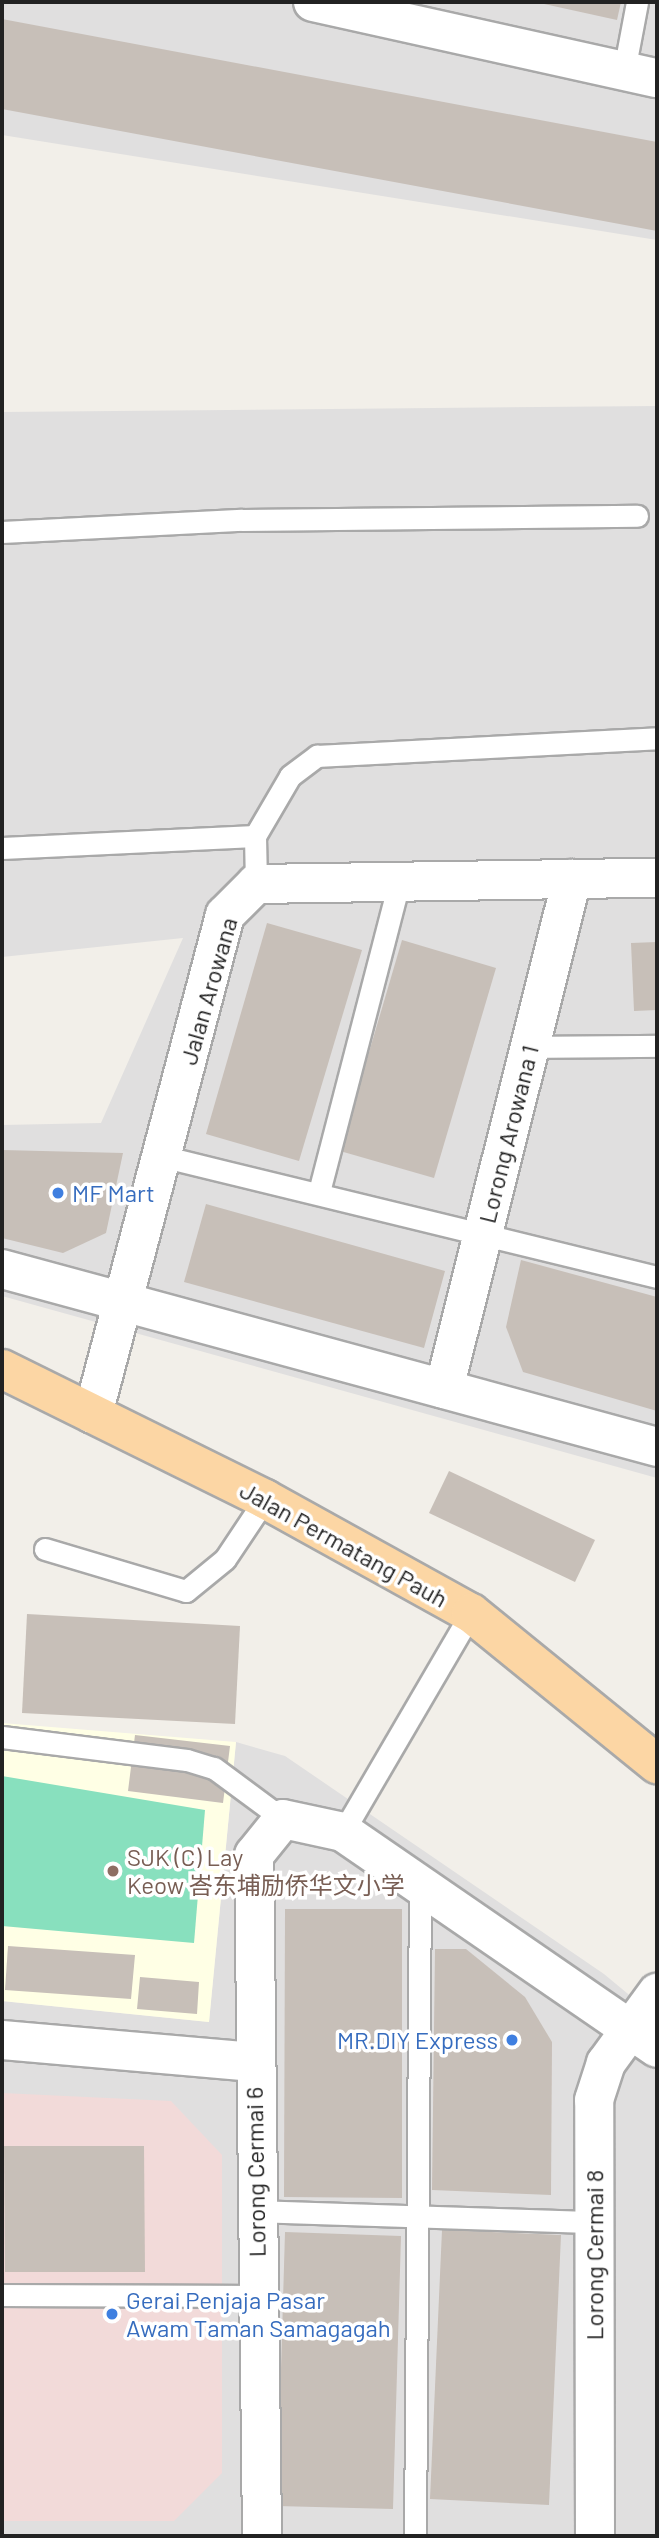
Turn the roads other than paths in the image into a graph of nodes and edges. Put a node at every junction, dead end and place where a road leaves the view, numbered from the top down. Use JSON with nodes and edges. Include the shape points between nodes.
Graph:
{"nodes":[{"id":1,"x":313,"y":2,"type":"edge"},
{"id":2,"x":637,"y":2,"type":"edge"},
{"id":3,"x":641,"y":74,"type":"edge"},
{"id":4,"x":637,"y":516,"type":"dead end"},
{"id":5,"x":2,"y":533,"type":"edge"},
{"id":6,"x":657,"y":738,"type":"edge"},
{"id":7,"x":255,"y":836,"type":"junction"},
{"id":8,"x":2,"y":848,"type":"edge"},
{"id":9,"x":657,"y":878,"type":"edge"},
{"id":10,"x":572,"y":879,"type":"junction"},
{"id":11,"x":399,"y":882,"type":"junction"},
{"id":12,"x":256,"y":884,"type":"junction"},
{"id":13,"x":657,"y":1045,"type":"edge"},
{"id":14,"x":530,"y":1047,"type":"junction"},
{"id":15,"x":161,"y":1156,"type":"junction"},
{"id":16,"x":319,"y":1192,"type":"junction"},
{"id":17,"x":484,"y":1231,"type":"junction"},
{"id":18,"x":2,"y":1269,"type":"edge"},
{"id":19,"x":657,"y":1277,"type":"edge"},
{"id":20,"x":122,"y":1302,"type":"junction"},
{"id":21,"x":2,"y":1369,"type":"edge"},
{"id":22,"x":444,"y":1389,"type":"junction"},
{"id":23,"x":93,"y":1414,"type":"junction"},
{"id":24,"x":657,"y":1447,"type":"edge"},
{"id":25,"x":265,"y":1499,"type":"junction"},
{"id":26,"x":45,"y":1549,"type":"dead end"},
{"id":27,"x":471,"y":1613,"type":"junction"},
{"id":28,"x":2,"y":1737,"type":"edge"},
{"id":29,"x":657,"y":1764,"type":"edge"},
{"id":30,"x":283,"y":1819,"type":"junction"},
{"id":31,"x":343,"y":1832,"type":"junction"},
{"id":32,"x":420,"y":1881,"type":"junction"},
{"id":33,"x":657,"y":1993,"type":"edge"},
{"id":34,"x":643,"y":2038,"type":"edge"},
{"id":35,"x":2,"y":2040,"type":"edge"},
{"id":36,"x":252,"y":2062,"type":"junction"},
{"id":37,"x":256,"y":2211,"type":"junction"},
{"id":38,"x":418,"y":2216,"type":"junction"},
{"id":39,"x":594,"y":2222,"type":"junction"},
{"id":40,"x":2,"y":2295,"type":"edge"},
{"id":41,"x":257,"y":2296,"type":"junction"},
{"id":42,"x":262,"y":2536,"type":"edge"},
{"id":43,"x":415,"y":2536,"type":"edge"},
{"id":44,"x":595,"y":2536,"type":"edge"}],
"edges":[{"from":1,"to":3,"type":"street"},
{"from":2,"to":3,"type":"lane"},
{"from":4,"to":5,"type":"lane","via":[[242,520]]},
{"from":6,"to":7,"type":"lane","via":[[317,757],[290,776]]},
{"from":7,"to":8,"type":"lane"},
{"from":7,"to":12,"type":"lane"},
{"from":9,"to":10,"type":"street"},
{"from":10,"to":11,"type":"street"},
{"from":10,"to":14,"type":"street","name":"Lorong Arowana 1"},
{"from":11,"to":12,"type":"street"},
{"from":11,"to":16,"type":"lane"},
{"from":12,"to":15,"type":"street","name":"Jalan Arowana","via":[[226,915]]},
{"from":13,"to":14,"type":"lane"},
{"from":14,"to":17,"type":"street","name":"Lorong Arowana 1"},
{"from":15,"to":16,"type":"lane"},
{"from":15,"to":20,"type":"street","name":"Jalan Arowana"},
{"from":16,"to":17,"type":"lane"},
{"from":17,"to":19,"type":"lane"},
{"from":17,"to":22,"type":"street","name":"Lorong Arowana 1"},
{"from":18,"to":20,"type":"street"},
{"from":20,"to":22,"type":"street"},
{"from":20,"to":23,"type":"street","name":"Jalan Arowana"},
{"from":21,"to":23,"type":"main road","name":"Jalan Permatang Pauh"},
{"from":22,"to":24,"type":"street"},
{"from":23,"to":25,"type":"main road","name":"Jalan Permatang Pauh"},
{"from":25,"to":26,"type":"lane","via":[[225,1559],[186,1591]]},
{"from":25,"to":27,"type":"main road","name":"Jalan Permatang Pauh"},
{"from":27,"to":29,"type":"main road","name":"Jalan Permatang Pauh"},
{"from":27,"to":31,"type":"lane"},
{"from":28,"to":30,"type":"lane","via":[[187,1760],[214,1768]]},
{"from":30,"to":31,"type":"street"},
{"from":30,"to":36,"type":"street","name":"Lorong Cermai 6","via":[[254,1855]]},
{"from":31,"to":32,"type":"street"},
{"from":32,"to":34,"type":"street"},
{"from":32,"to":38,"type":"lane"},
{"from":33,"to":34,"type":"street","name":"Lorong Cermai 8"},
{"from":34,"to":39,"type":"street","name":"Lorong Cermai 8","via":[[606,2063],[594,2099]]},
{"from":35,"to":36,"type":"street"},
{"from":36,"to":37,"type":"street","name":"Lorong Cermai 6"},
{"from":37,"to":38,"type":"lane"},
{"from":37,"to":41,"type":"street","name":"Lorong Cermai 6"},
{"from":38,"to":39,"type":"lane"},
{"from":38,"to":43,"type":"lane"},
{"from":39,"to":44,"type":"street","name":"Lorong Cermai 8"},
{"from":40,"to":41,"type":"lane"},
{"from":41,"to":42,"type":"street","name":"Lorong Cermai 6"}]}
